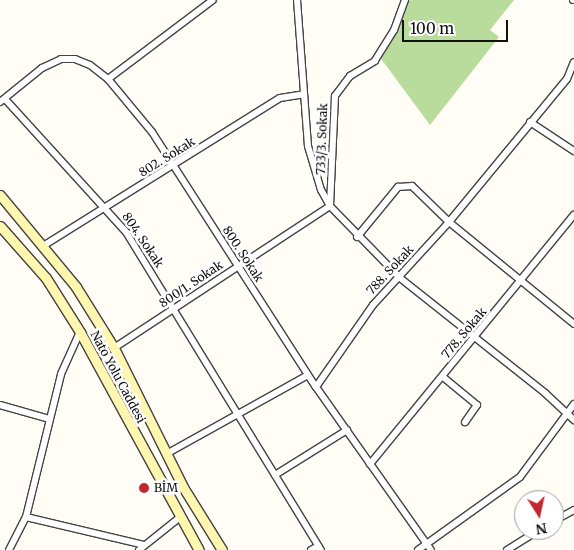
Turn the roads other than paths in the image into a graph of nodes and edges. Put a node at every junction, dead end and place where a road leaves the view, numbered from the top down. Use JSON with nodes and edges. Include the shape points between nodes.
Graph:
{"nodes":[{"id":1,"x":213,"y":0,"type":"edge"},
{"id":2,"x":297,"y":0,"type":"edge"},
{"id":3,"x":405,"y":0,"type":"edge"},
{"id":4,"x":574,"y":62,"type":"edge"},
{"id":5,"x":108,"y":79,"type":"junction"},
{"id":6,"x":567,"y":79,"type":"junction"},
{"id":7,"x":574,"y":84,"type":"edge"},
{"id":8,"x":304,"y":94,"type":"junction"},
{"id":9,"x":2,"y":100,"type":"edge"},
{"id":10,"x":530,"y":122,"type":"junction"},
{"id":11,"x":574,"y":152,"type":"edge"},
{"id":12,"x":174,"y":166,"type":"junction"},
{"id":13,"x":3,"y":197,"type":"edge"},
{"id":14,"x":330,"y":206,"type":"junction"},
{"id":15,"x":0,"y":208,"type":"edge"},
{"id":16,"x":106,"y":208,"type":"junction"},
{"id":17,"x":574,"y":215,"type":"edge"},
{"id":18,"x":450,"y":222,"type":"junction"},
{"id":19,"x":0,"y":226,"type":"edge"},
{"id":20,"x":357,"y":237,"type":"junction"},
{"id":21,"x":43,"y":246,"type":"junction"},
{"id":22,"x":237,"y":266,"type":"junction"},
{"id":23,"x":400,"y":278,"type":"junction"},
{"id":24,"x":523,"y":282,"type":"junction"},
{"id":25,"x":175,"y":308,"type":"junction"},
{"id":26,"x":574,"y":323,"type":"edge"},
{"id":27,"x":80,"y":332,"type":"junction"},
{"id":28,"x":476,"y":337,"type":"junction"},
{"id":29,"x":114,"y":348,"type":"junction"},
{"id":30,"x":308,"y":375,"type":"junction"},
{"id":31,"x":443,"y":377,"type":"junction"},
{"id":32,"x":316,"y":387,"type":"junction"},
{"id":33,"x":574,"y":404,"type":"edge"},
{"id":34,"x":0,"y":405,"type":"edge"},
{"id":35,"x":568,"y":411,"type":"junction"},
{"id":36,"x":238,"y":414,"type":"junction"},
{"id":37,"x":50,"y":419,"type":"junction"},
{"id":38,"x":574,"y":420,"type":"edge"},
{"id":39,"x":465,"y":422,"type":"dead end"},
{"id":40,"x":347,"y":430,"type":"junction"},
{"id":41,"x":168,"y":452,"type":"junction"},
{"id":42,"x":370,"y":464,"type":"junction"},
{"id":43,"x":275,"y":475,"type":"junction"},
{"id":44,"x":26,"y":517,"type":"junction"},
{"id":45,"x":179,"y":518,"type":"junction"},
{"id":46,"x":523,"y":540,"type":"edge"},
{"id":47,"x":144,"y":545,"type":"junction"},
{"id":48,"x":319,"y":548,"type":"edge"},
{"id":49,"x":429,"y":548,"type":"edge"},
{"id":50,"x":9,"y":550,"type":"edge"},
{"id":51,"x":139,"y":550,"type":"edge"},
{"id":52,"x":199,"y":550,"type":"edge"},
{"id":53,"x":222,"y":550,"type":"edge"},
{"id":54,"x":311,"y":550,"type":"edge"},
{"id":55,"x":418,"y":550,"type":"edge"},
{"id":56,"x":507,"y":550,"type":"edge"}],
"edges":[{"from":1,"to":5,"type":"street"},
{"from":2,"to":8,"type":"street"},
{"from":3,"to":14,"type":"street","name":"733/3. Sokak","via":[[394,30],[375,61],[350,76],[335,96]]},
{"from":4,"to":6,"type":"street","name":"788. Sokak"},
{"from":5,"to":9,"type":"street","name":"800. Sokak","via":[[90,65],[75,59],[61,59],[42,68]]},
{"from":5,"to":12,"type":"street","name":"800. Sokak","via":[[152,132]]},
{"from":6,"to":7,"type":"street"},
{"from":6,"to":10,"type":"street","name":"788. Sokak"},
{"from":8,"to":12,"type":"street","name":"802. Sokak","via":[[280,98]]},
{"from":8,"to":14,"type":"street","via":[[308,146],[321,190]]},
{"from":9,"to":16,"type":"street","name":"804. Sokak"},
{"from":10,"to":11,"type":"street"},
{"from":10,"to":18,"type":"street","name":"788. Sokak"},
{"from":12,"to":16,"type":"street","name":"802. Sokak"},
{"from":12,"to":22,"type":"street","name":"800. Sokak"},
{"from":13,"to":15,"type":"main road"},
{"from":13,"to":21,"type":"main road","name":"Nato Yolu Caddesi"},
{"from":14,"to":20,"type":"street"},
{"from":14,"to":22,"type":"street","name":"800/1. Sokak"},
{"from":16,"to":21,"type":"street","name":"802. Sokak"},
{"from":16,"to":25,"type":"street","name":"804. Sokak","via":[[126,232]]},
{"from":17,"to":24,"type":"street","name":"778. Sokak"},
{"from":18,"to":20,"type":"street","via":[[415,188],[403,185],[398,186]]},
{"from":18,"to":23,"type":"street","name":"788. Sokak"},
{"from":18,"to":24,"type":"street"},
{"from":19,"to":27,"type":"main road","name":"Nato Yolu Caddesi","via":[[46,278]]},
{"from":20,"to":23,"type":"street"},
{"from":21,"to":29,"type":"main road","name":"Nato Yolu Caddesi","via":[[76,288]]},
{"from":22,"to":25,"type":"street","name":"800/1. Sokak"},
{"from":22,"to":30,"type":"street","name":"800. Sokak"},
{"from":23,"to":28,"type":"street"},
{"from":23,"to":32,"type":"street","name":"788. Sokak","via":[[373,305]]},
{"from":24,"to":26,"type":"street"},
{"from":24,"to":28,"type":"street","name":"778. Sokak"},
{"from":25,"to":29,"type":"street","name":"800/1. Sokak"},
{"from":25,"to":36,"type":"street","name":"804. Sokak"},
{"from":27,"to":37,"type":"street","via":[[61,374]]},
{"from":27,"to":45,"type":"main road","name":"Nato Yolu Caddesi"},
{"from":28,"to":31,"type":"street","name":"778. Sokak"},
{"from":28,"to":35,"type":"street"},
{"from":29,"to":41,"type":"main road","name":"Nato Yolu Caddesi"},
{"from":30,"to":32,"type":"street","name":"800. Sokak"},
{"from":30,"to":36,"type":"street"},
{"from":31,"to":39,"type":"street","via":[[477,405]]},
{"from":31,"to":42,"type":"street","name":"778. Sokak"},
{"from":32,"to":40,"type":"street","name":"800. Sokak"},
{"from":33,"to":35,"type":"street"},
{"from":34,"to":37,"type":"street"},
{"from":35,"to":38,"type":"street"},
{"from":35,"to":49,"type":"street","via":[[520,477]]},
{"from":36,"to":41,"type":"street"},
{"from":36,"to":43,"type":"street","name":"804. Sokak"},
{"from":37,"to":44,"type":"street"},
{"from":40,"to":42,"type":"street","name":"800. Sokak"},
{"from":40,"to":43,"type":"street"},
{"from":41,"to":53,"type":"main road","name":"Nato Yolu Caddesi","via":[[183,487]]},
{"from":42,"to":49,"type":"street","name":"800. Sokak"},
{"from":43,"to":48,"type":"street","name":"804. Sokak"},
{"from":44,"to":47,"type":"street"},
{"from":44,"to":50,"type":"street"},
{"from":45,"to":47,"type":"street"},
{"from":45,"to":52,"type":"main road","name":"Nato Yolu Caddesi"},
{"from":46,"to":56,"type":"street"},
{"from":47,"to":51,"type":"street"},
{"from":48,"to":54,"type":"street"},
{"from":49,"to":55,"type":"street"}]}
